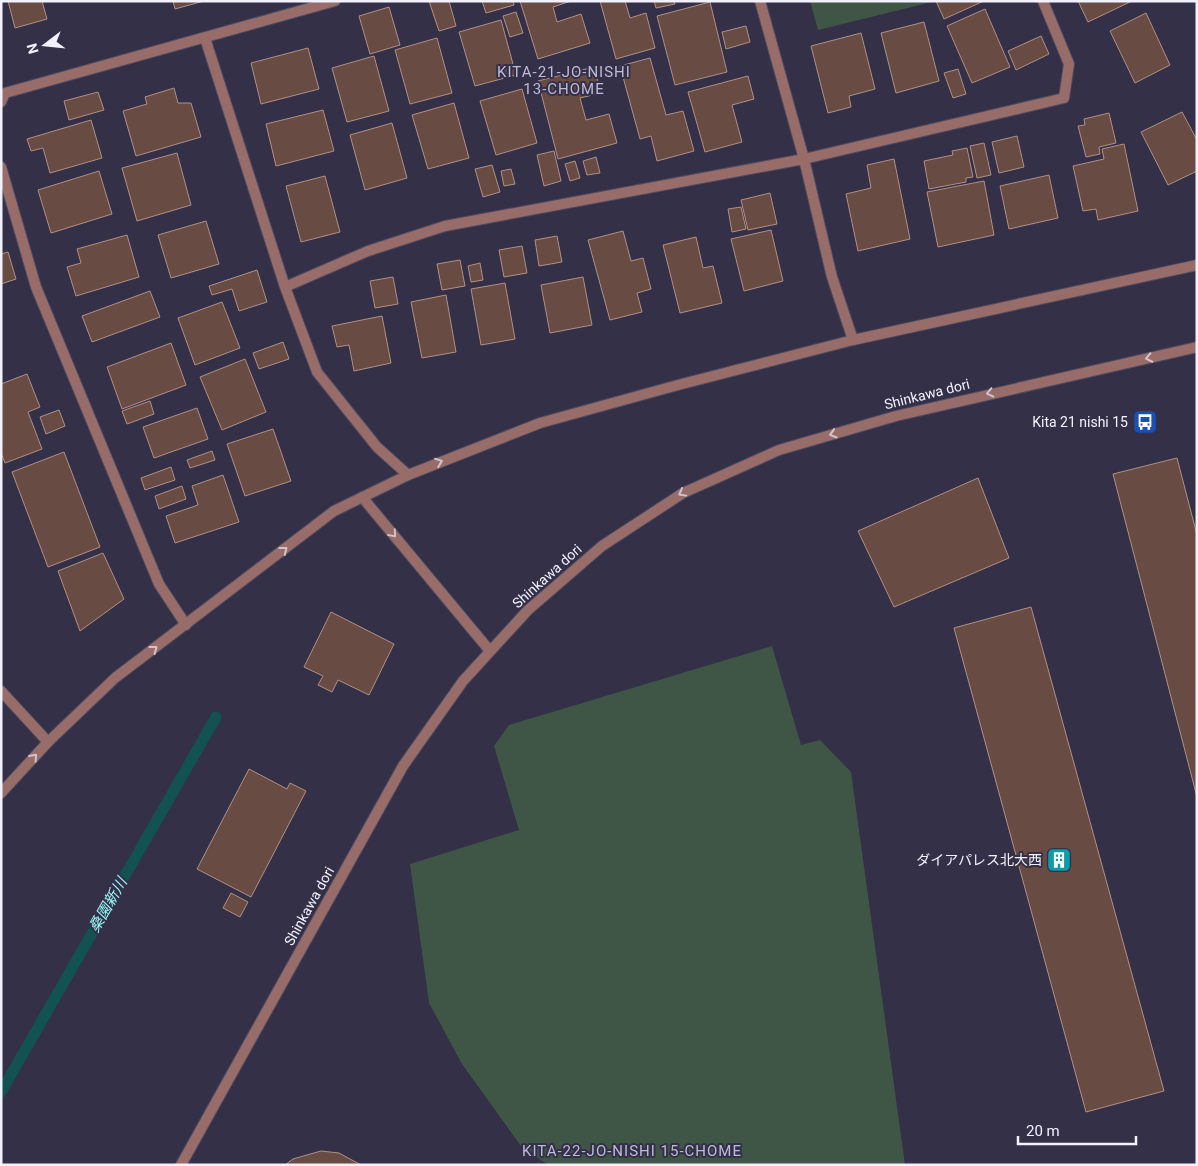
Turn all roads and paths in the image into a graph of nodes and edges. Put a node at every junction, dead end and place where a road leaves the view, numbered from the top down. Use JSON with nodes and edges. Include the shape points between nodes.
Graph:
{"nodes":[{"id":1,"x":335,"y":1,"type":"edge"},
{"id":2,"x":760,"y":1,"type":"edge"},
{"id":3,"x":1042,"y":1,"type":"edge"},
{"id":4,"x":205,"y":38,"type":"junction"},
{"id":5,"x":1,"y":102,"type":"edge"},
{"id":6,"x":804,"y":159,"type":"junction"},
{"id":7,"x":1,"y":167,"type":"edge"},
{"id":8,"x":1197,"y":265,"type":"edge"},
{"id":9,"x":285,"y":288,"type":"junction"},
{"id":10,"x":853,"y":340,"type":"junction"},
{"id":11,"x":1197,"y":347,"type":"edge"},
{"id":12,"x":408,"y":474,"type":"junction"},
{"id":13,"x":362,"y":497,"type":"junction"},
{"id":14,"x":186,"y":625,"type":"junction"},
{"id":15,"x":490,"y":651,"type":"junction"},
{"id":16,"x":1,"y":691,"type":"edge"},
{"id":17,"x":48,"y":742,"type":"junction"},
{"id":18,"x":1,"y":793,"type":"edge"},
{"id":19,"x":181,"y":1165,"type":"edge"}],
"edges":[{"from":1,"to":4,"type":"street"},
{"from":2,"to":6,"type":"street"},
{"from":3,"to":6,"type":"street","via":[[1069,64],[1064,98]]},
{"from":4,"to":5,"type":"street","via":[[5,93]]},
{"from":4,"to":9,"type":"street"},
{"from":6,"to":9,"type":"street","via":[[445,226],[368,251]]},
{"from":6,"to":10,"type":"street","via":[[832,277]]},
{"from":7,"to":14,"type":"street","via":[[36,287],[159,584]]},
{"from":8,"to":10,"type":"street"},
{"from":9,"to":12,"type":"street","via":[[317,372],[377,447]]},
{"from":12,"to":10,"type":"street","one_way":true,"via":[[540,423]]},
{"from":11,"to":15,"type":"street","name":"Shinkawa dori","one_way":true,"via":[[896,416],[771,454],[683,493],[602,546],[528,610]]},
{"from":12,"to":13,"type":"street"},
{"from":14,"to":13,"type":"street","one_way":true,"via":[[334,511]]},
{"from":13,"to":15,"type":"street","one_way":true},
{"from":17,"to":14,"type":"street","one_way":true,"via":[[114,678]]},
{"from":15,"to":19,"type":"street","name":"Shinkawa dori","via":[[463,680],[402,766]]},
{"from":16,"to":17,"type":"street"},
{"from":18,"to":17,"type":"street","one_way":true}]}
